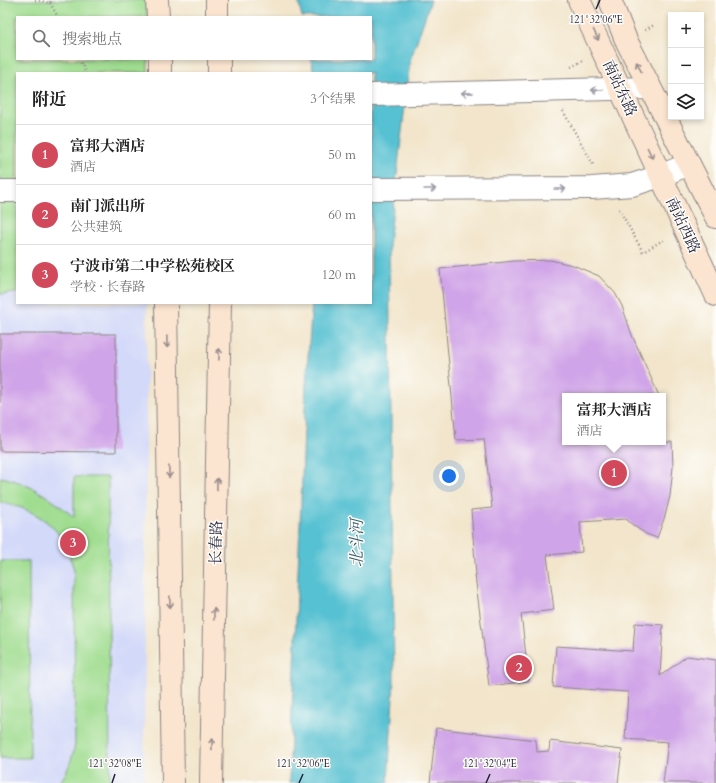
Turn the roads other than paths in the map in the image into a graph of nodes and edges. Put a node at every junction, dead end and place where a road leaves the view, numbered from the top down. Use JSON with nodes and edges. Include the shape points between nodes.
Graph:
{"nodes":[{"id":1,"x":157,"y":0,"type":"edge"},
{"id":2,"x":217,"y":0,"type":"edge"},
{"id":3,"x":579,"y":0,"type":"edge"},
{"id":4,"x":610,"y":0,"type":"edge"},
{"id":5,"x":158,"y":16,"type":"edge"},
{"id":6,"x":217,"y":16,"type":"edge"},
{"id":7,"x":160,"y":60,"type":"edge"},
{"id":8,"x":219,"y":60,"type":"edge"},
{"id":9,"x":160,"y":72,"type":"edge"},
{"id":10,"x":219,"y":72,"type":"edge"},
{"id":11,"x":650,"y":88,"type":"junction"},
{"id":12,"x":621,"y":90,"type":"junction"},
{"id":13,"x":376,"y":95,"type":"edge"},
{"id":14,"x":689,"y":164,"type":"junction"},
{"id":15,"x":660,"y":176,"type":"junction"},
{"id":16,"x":381,"y":189,"type":"edge"},
{"id":17,"x":16,"y":191,"type":"edge"},
{"id":18,"x":0,"y":192,"type":"edge"},
{"id":19,"x":716,"y":217,"type":"edge"},
{"id":20,"x":716,"y":295,"type":"edge"},
{"id":21,"x":166,"y":304,"type":"edge"},
{"id":22,"x":220,"y":304,"type":"edge"},
{"id":23,"x":173,"y":783,"type":"edge"},
{"id":24,"x":211,"y":783,"type":"edge"}],
"edges":[{"from":1,"to":5,"type":"main road"},
{"from":2,"to":6,"type":"main road"},
{"from":3,"to":12,"type":"main road","name":"南站东路","one_way":true},
{"from":11,"to":4,"type":"main road","name":"南站东路","one_way":true},
{"from":7,"to":9,"type":"main road"},
{"from":8,"to":10,"type":"main road"},
{"from":11,"to":12,"type":"street"},
{"from":11,"to":14,"type":"main road","name":"南站东路"},
{"from":12,"to":13,"type":"street","one_way":true},
{"from":12,"to":15,"type":"main road","name":"南站东路","one_way":true},
{"from":14,"to":15,"type":"street"},
{"from":14,"to":19,"type":"main road"},
{"from":16,"to":15,"type":"street","one_way":true,"via":[[592,188],[632,185]]},
{"from":15,"to":20,"type":"main road","name":"南站西路"},
{"from":17,"to":18,"type":"street"},
{"from":21,"to":23,"type":"main road","one_way":true},
{"from":24,"to":22,"type":"main road","name":"长春路","one_way":true}]}
